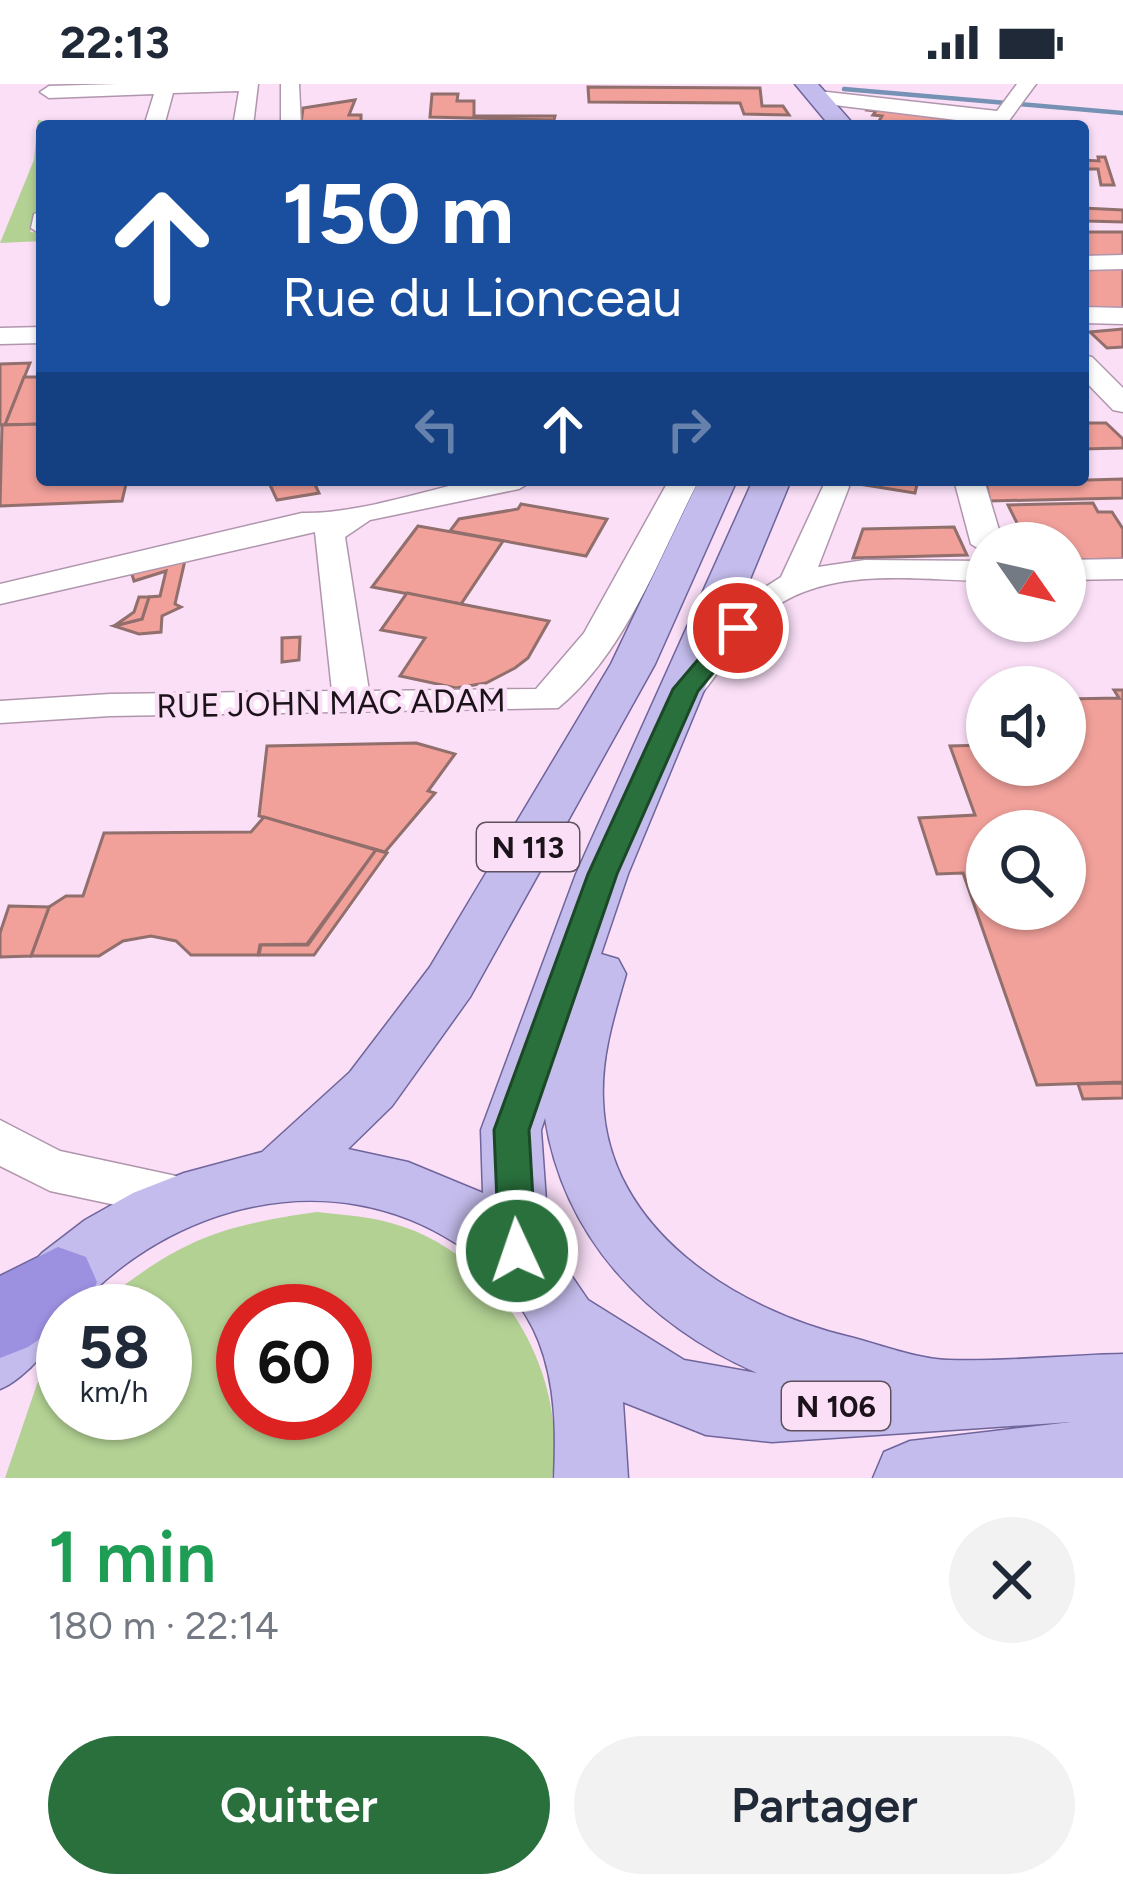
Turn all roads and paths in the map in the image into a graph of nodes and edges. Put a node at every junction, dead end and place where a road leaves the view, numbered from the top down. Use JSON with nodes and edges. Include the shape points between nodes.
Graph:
{"nodes":[{"id":1,"x":786,"y":84,"type":"edge"},
{"id":2,"x":289,"y":87,"type":"edge"},
{"id":3,"x":164,"y":88,"type":"junction"},
{"id":4,"x":812,"y":90,"type":"edge"},
{"id":5,"x":50,"y":92,"type":"dead end"},
{"id":6,"x":858,"y":101,"type":"junction"},
{"id":7,"x":1007,"y":106,"type":"edge"},
{"id":8,"x":156,"y":120,"type":"edge"},
{"id":9,"x":244,"y":120,"type":"edge"},
{"id":10,"x":290,"y":120,"type":"edge"},
{"id":11,"x":817,"y":120,"type":"edge"},
{"id":12,"x":838,"y":120,"type":"edge"},
{"id":13,"x":874,"y":120,"type":"edge"},
{"id":14,"x":1089,"y":262,"type":"edge"},
{"id":15,"x":1123,"y":262,"type":"edge"},
{"id":16,"x":1089,"y":315,"type":"edge"},
{"id":17,"x":1123,"y":316,"type":"edge"},
{"id":18,"x":36,"y":335,"type":"edge"},
{"id":19,"x":3,"y":336,"type":"edge"},
{"id":20,"x":1089,"y":369,"type":"edge"},
{"id":21,"x":1123,"y":404,"type":"edge"},
{"id":22,"x":490,"y":486,"type":"edge"},
{"id":23,"x":681,"y":486,"type":"edge"},
{"id":24,"x":715,"y":486,"type":"edge"},
{"id":25,"x":770,"y":486,"type":"edge"},
{"id":26,"x":971,"y":486,"type":"edge"},
{"id":27,"x":834,"y":487,"type":"dead end"},
{"id":28,"x":981,"y":522,"type":"edge"},
{"id":29,"x":340,"y":523,"type":"junction"},
{"id":30,"x":1123,"y":568,"type":"edge"},
{"id":31,"x":1086,"y":569,"type":"edge"},
{"id":32,"x":966,"y":572,"type":"edge"},
{"id":33,"x":796,"y":581,"type":"junction"},
{"id":34,"x":0,"y":594,"type":"edge"},
{"id":35,"x":686,"y":689,"type":"junction"},
{"id":36,"x":352,"y":702,"type":"junction"},
{"id":37,"x":0,"y":712,"type":"edge"},
{"id":38,"x":602,"y":874,"type":"junction"},
{"id":39,"x":0,"y":1141,"type":"edge"},
{"id":40,"x":280,"y":1174,"type":"junction"},
{"id":41,"x":186,"y":1198,"type":"junction"},
{"id":42,"x":517,"y":1251,"type":"junction"},
{"id":43,"x":29,"y":1302,"type":"edge"},
{"id":44,"x":569,"y":1324,"type":"junction"},
{"id":45,"x":0,"y":1357,"type":"edge"},
{"id":46,"x":1123,"y":1388,"type":"edge"},
{"id":47,"x":944,"y":1394,"type":"junction"},
{"id":48,"x":1123,"y":1451,"type":"edge"},
{"id":49,"x":591,"y":1478,"type":"edge"},
{"id":50,"x":910,"y":1478,"type":"edge"}],
"edges":[{"from":1,"to":11,"type":"main road"},
{"from":2,"to":10,"type":"street"},
{"from":3,"to":5,"type":"street","via":[[131,98]]},
{"from":3,"to":8,"type":"street"},
{"from":3,"to":9,"type":"street","via":[[249,85]]},
{"from":4,"to":6,"type":"street"},
{"from":4,"to":12,"type":"main road"},
{"from":6,"to":7,"type":"street"},
{"from":6,"to":13,"type":"street"},
{"from":14,"to":15,"type":"street"},
{"from":16,"to":17,"type":"street"},
{"from":18,"to":19,"type":"street"},
{"from":20,"to":21,"type":"street"},
{"from":22,"to":29,"type":"street"},
{"from":23,"to":36,"type":"street","name":"RUE JOHN MAC ADAM","via":[[557,693],[500,703]]},
{"from":24,"to":40,"type":"main road","number":"N 113","via":[[632,664],[450,982],[371,1089]]},
{"from":25,"to":35,"type":"main road","number":"N 113"},
{"from":26,"to":28,"type":"street"},
{"from":27,"to":33,"type":"street"},
{"from":29,"to":34,"type":"street","via":[[302,522]]},
{"from":29,"to":36,"type":"street","via":[[329,534]]},
{"from":30,"to":31,"type":"street"},
{"from":32,"to":33,"type":"street"},
{"from":33,"to":35,"type":"street","via":[[752,608]]},
{"from":35,"to":38,"type":"main road","number":"N 113"},
{"from":36,"to":37,"type":"street","name":"RUE JOHN MAC ADAM"},
{"from":38,"to":42,"type":"main road","number":"N 113","via":[[512,1130]]},
{"from":38,"to":47,"type":"main road","via":[[609,938],[575,1056],[577,1140],[597,1199],[649,1265],[710,1315],[781,1351]]},
{"from":39,"to":41,"type":"street","via":[[50,1170]]},
{"from":40,"to":41,"type":"main road"},
{"from":40,"to":42,"type":"main road","via":[[365,1175],[455,1205]]},
{"from":41,"to":43,"type":"main road","via":[[109,1240]]},
{"from":42,"to":44,"type":"main road"},
{"from":43,"to":45,"type":"main road"},
{"from":44,"to":47,"type":"main road","number":"N 106","via":[[615,1360],[680,1393],[766,1407]]},
{"from":44,"to":49,"type":"main road","via":[[595,1427]]},
{"from":46,"to":47,"type":"main road","number":"N 106"},
{"from":48,"to":50,"type":"main road"}]}
